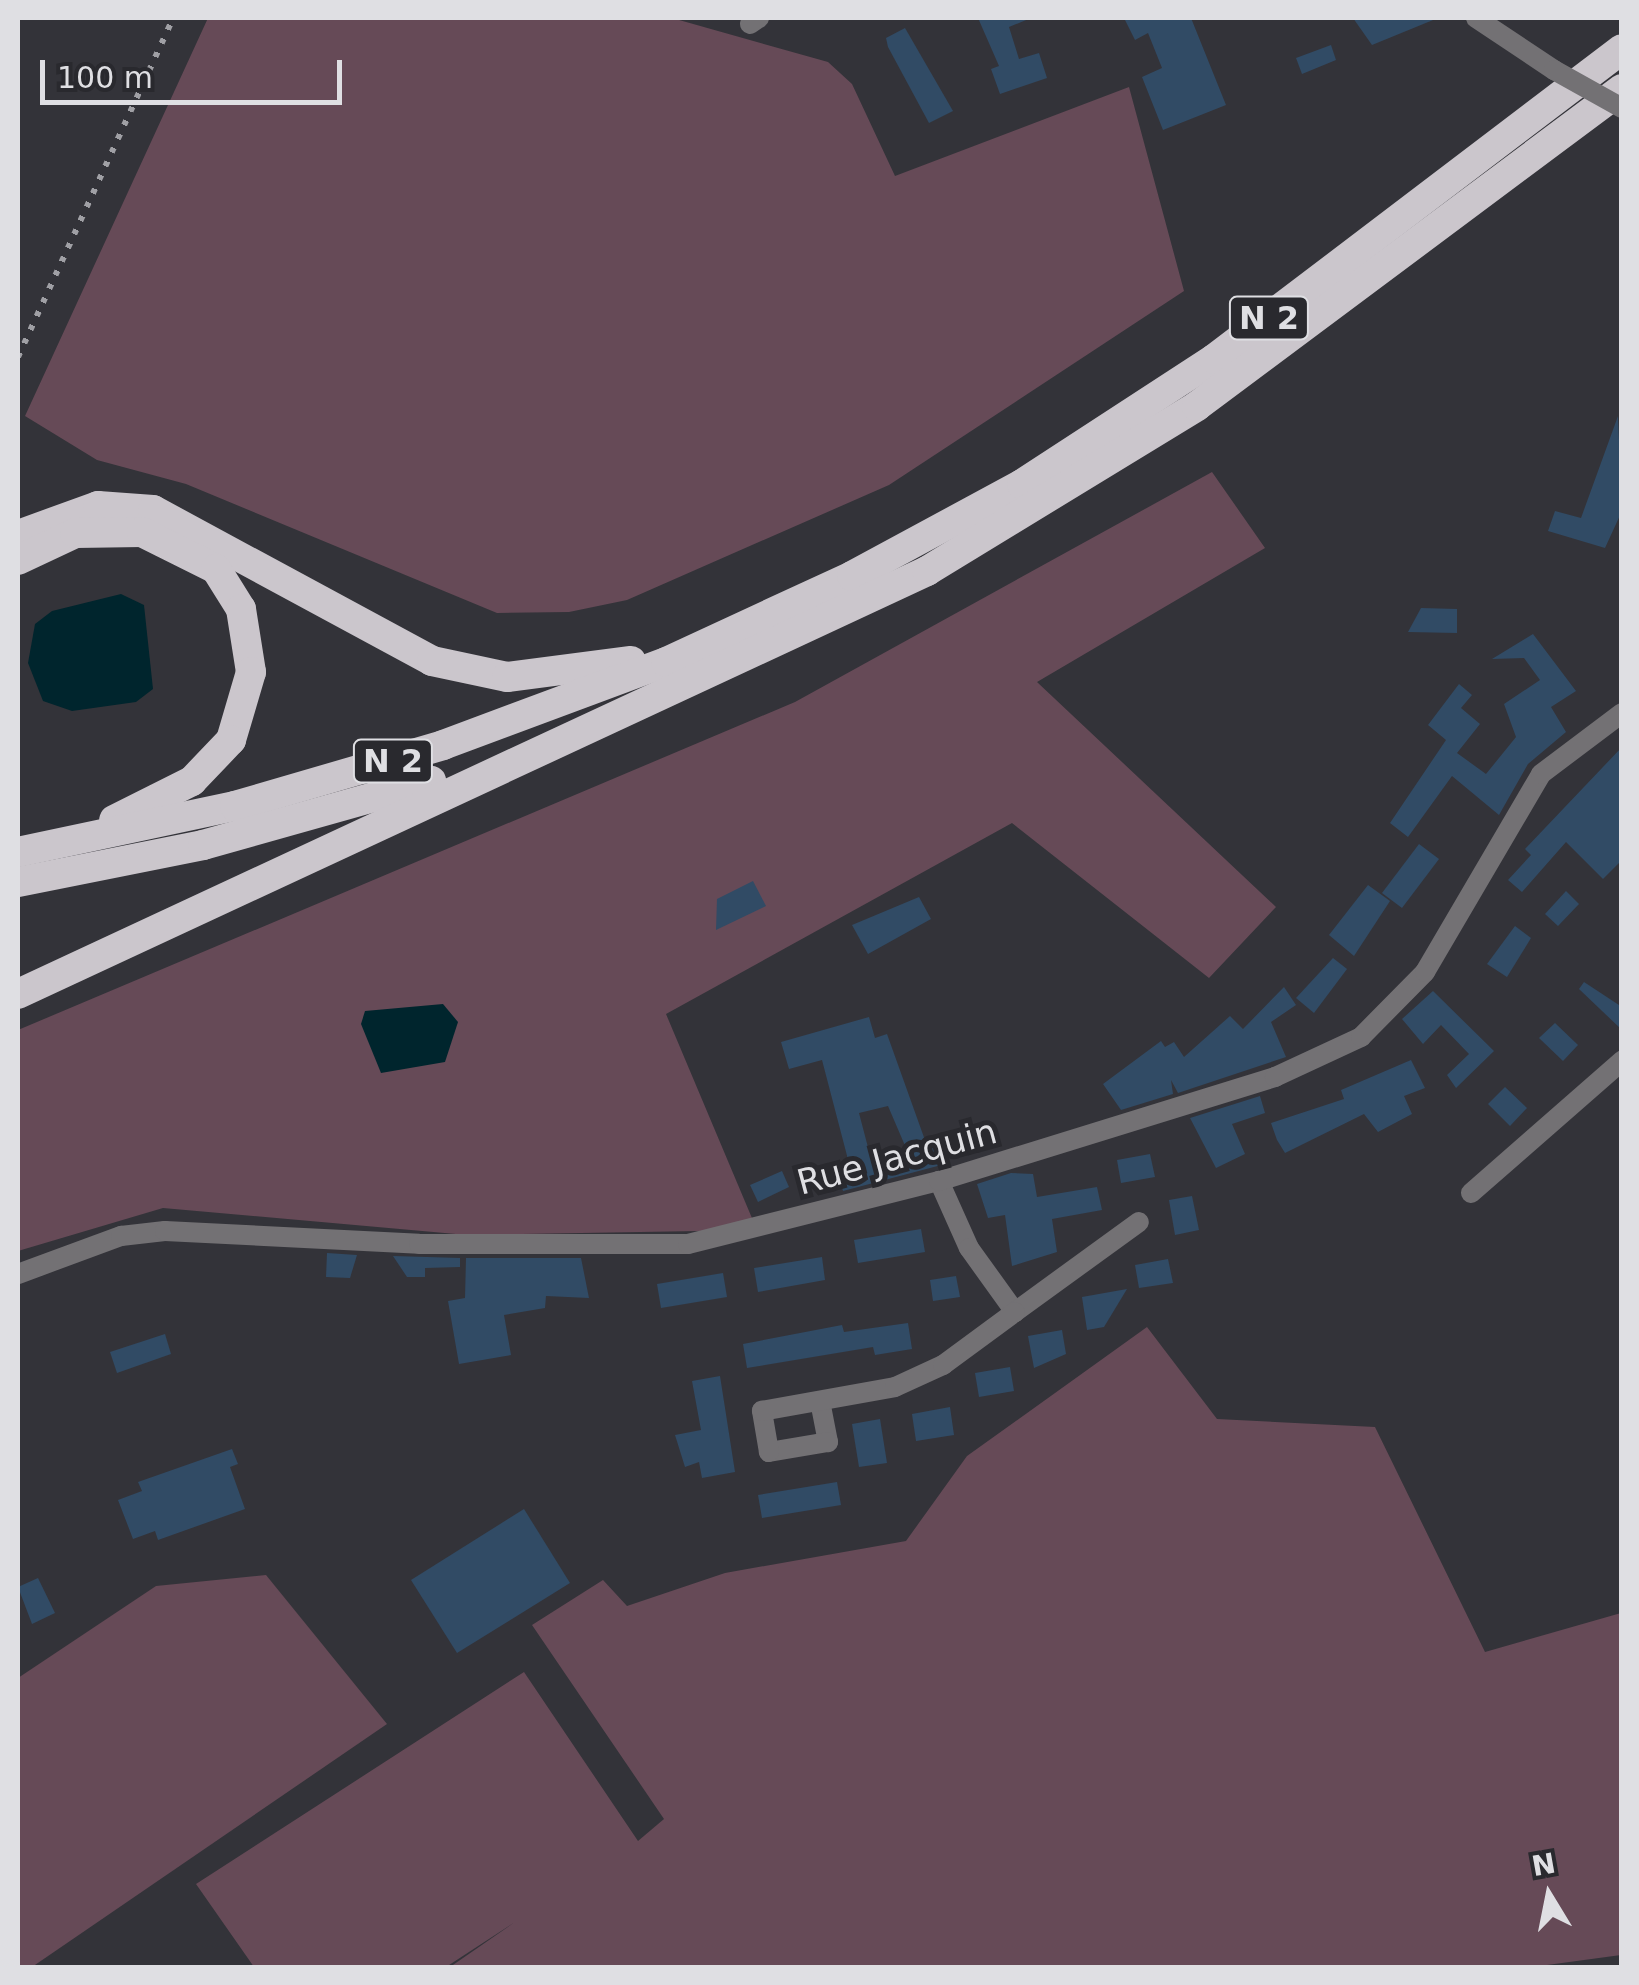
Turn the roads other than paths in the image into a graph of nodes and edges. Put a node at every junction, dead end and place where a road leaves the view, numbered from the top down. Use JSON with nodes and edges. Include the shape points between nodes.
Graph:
{"nodes":[{"id":1,"x":1476,"y":18,"type":"edge"},
{"id":2,"x":1622,"y":49,"type":"edge"},
{"id":3,"x":1622,"y":89,"type":"edge"},
{"id":4,"x":1622,"y":108,"type":"edge"},
{"id":5,"x":18,"y":535,"type":"edge"},
{"id":6,"x":18,"y":560,"type":"edge"},
{"id":7,"x":753,"y":624,"type":"junction"},
{"id":8,"x":1622,"y":713,"type":"edge"},
{"id":9,"x":608,"y":719,"type":"junction"},
{"id":10,"x":20,"y":852,"type":"edge"},
{"id":11,"x":18,"y":882,"type":"edge"},
{"id":12,"x":18,"y":994,"type":"edge"},
{"id":13,"x":1622,"y":1061,"type":"edge"},
{"id":14,"x":939,"y":1181,"type":"junction"},
{"id":15,"x":1471,"y":1194,"type":"dead end"},
{"id":16,"x":1139,"y":1222,"type":"dead end"},
{"id":17,"x":18,"y":1274,"type":"edge"},
{"id":18,"x":1016,"y":1312,"type":"junction"},
{"id":19,"x":820,"y":1401,"type":"dead end"}],
"edges":[{"from":1,"to":4,"type":"street","bridge":true},
{"from":2,"to":7,"type":"highway","number":"N 2","via":[[1272,317],[1087,444],[894,554]]},
{"from":3,"to":9,"type":"highway","number":"N 2","via":[[1295,336],[1065,493],[826,622]]},
{"from":5,"to":7,"type":"highway","via":[[98,506],[153,510],[403,647],[507,677],[618,664]]},
{"from":6,"to":10,"type":"highway","via":[[96,530],[142,532],[182,547],[235,594],[251,672],[238,724],[205,770],[150,804]]},
{"from":7,"to":10,"type":"highway","number":"N 2","via":[[405,758],[235,806]]},
{"from":8,"to":14,"type":"street","name":"Rue Jacquin","via":[[1542,774],[1425,972],[1361,1038],[1275,1077]]},
{"from":9,"to":11,"type":"highway","number":"N 2","via":[[315,816]]},
{"from":9,"to":12,"type":"highway"},
{"from":13,"to":15,"type":"street"},
{"from":14,"to":17,"type":"street","name":"Rue Jacquin","via":[[688,1244],[419,1244],[165,1231],[121,1236]]},
{"from":14,"to":18,"type":"street","via":[[969,1248]]},
{"from":16,"to":18,"type":"street"},
{"from":18,"to":19,"type":"street","via":[[943,1366],[896,1388]]}]}
